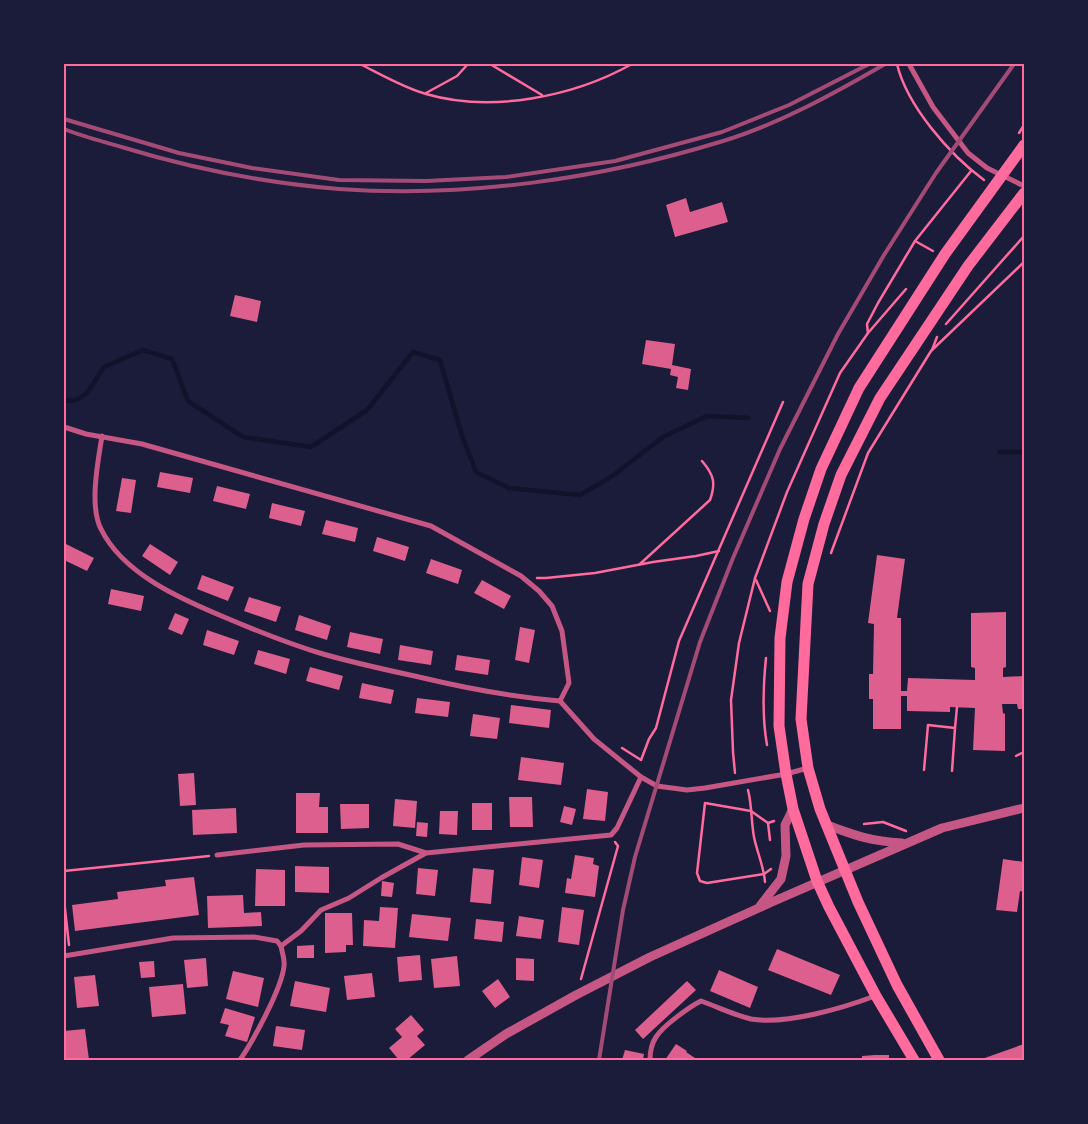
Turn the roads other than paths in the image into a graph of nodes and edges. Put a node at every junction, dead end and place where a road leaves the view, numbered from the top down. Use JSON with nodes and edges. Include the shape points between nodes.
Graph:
{"nodes":[{"id":1,"x":910,"y":64,"type":"edge"},
{"id":2,"x":1024,"y":145,"type":"edge"},
{"id":3,"x":1024,"y":186,"type":"edge"},
{"id":4,"x":1024,"y":193,"type":"edge"},
{"id":5,"x":64,"y":427,"type":"edge"},
{"id":6,"x":102,"y":436,"type":"junction"},
{"id":7,"x":560,"y":701,"type":"junction"},
{"id":8,"x":808,"y":768,"type":"junction"},
{"id":9,"x":786,"y":774,"type":"junction"},
{"id":10,"x":641,"y":777,"type":"junction"},
{"id":11,"x":1024,"y":808,"type":"edge"},
{"id":12,"x":793,"y":809,"type":"junction"},
{"id":13,"x":827,"y":825,"type":"junction"},
{"id":14,"x":905,"y":844,"type":"junction"},
{"id":15,"x":426,"y":853,"type":"junction"},
{"id":16,"x":217,"y":855,"type":"road end"},
{"id":17,"x":845,"y":869,"type":"junction"},
{"id":18,"x":817,"y":882,"type":"junction"},
{"id":19,"x":758,"y":908,"type":"junction"},
{"id":20,"x":281,"y":946,"type":"junction"},
{"id":21,"x":67,"y":956,"type":"edge"},
{"id":22,"x":876,"y":996,"type":"junction"},
{"id":23,"x":240,"y":1060,"type":"edge"},
{"id":24,"x":468,"y":1060,"type":"edge"},
{"id":25,"x":650,"y":1060,"type":"edge"},
{"id":26,"x":914,"y":1060,"type":"edge"},
{"id":27,"x":939,"y":1060,"type":"edge"}],
"edges":[{"from":1,"to":3,"type":"street","via":[[933,107],[968,152],[987,168]]},
{"from":2,"to":9,"type":"main road","via":[[941,251],[859,388],[821,469],[787,582],[780,638],[779,726]]},
{"from":4,"to":8,"type":"main road","via":[[968,266],[880,398],[841,475],[808,584],[801,719]]},
{"from":5,"to":6,"type":"street"},
{"from":6,"to":7,"type":"street","via":[[142,444],[431,526],[521,576],[552,606],[562,631],[569,683]]},
{"from":6,"to":7,"type":"street","via":[[96,479],[100,528],[126,561],[156,583],[253,630],[323,654],[459,686],[521,698]]},
{"from":7,"to":10,"type":"street","via":[[594,739]]},
{"from":8,"to":9,"type":"street"},
{"from":8,"to":13,"type":"main road"},
{"from":9,"to":10,"type":"street","via":[[705,788],[670,789]]},
{"from":9,"to":12,"type":"main road"},
{"from":10,"to":15,"type":"street","via":[[611,835]]},
{"from":11,"to":14,"type":"street","via":[[942,828]]},
{"from":12,"to":18,"type":"main road"},
{"from":12,"to":19,"type":"street","via":[[785,825],[786,856],[781,879]]},
{"from":13,"to":14,"type":"street","via":[[877,842]]},
{"from":13,"to":17,"type":"main road"},
{"from":14,"to":17,"type":"street"},
{"from":15,"to":16,"type":"street","via":[[398,844],[333,844]]},
{"from":15,"to":20,"type":"street","via":[[349,898],[321,910]]},
{"from":17,"to":18,"type":"street"},
{"from":17,"to":27,"type":"main road","via":[[897,985]]},
{"from":18,"to":19,"type":"street"},
{"from":18,"to":22,"type":"main road"},
{"from":19,"to":24,"type":"street","via":[[580,993],[506,1034]]},
{"from":20,"to":21,"type":"street","via":[[277,941],[254,937],[173,938]]},
{"from":20,"to":23,"type":"street","via":[[284,965],[280,982]]},
{"from":22,"to":25,"type":"street","via":[[816,1013],[779,1019],[753,1019],[701,1001],[656,1036]]},
{"from":22,"to":26,"type":"main road"}]}
